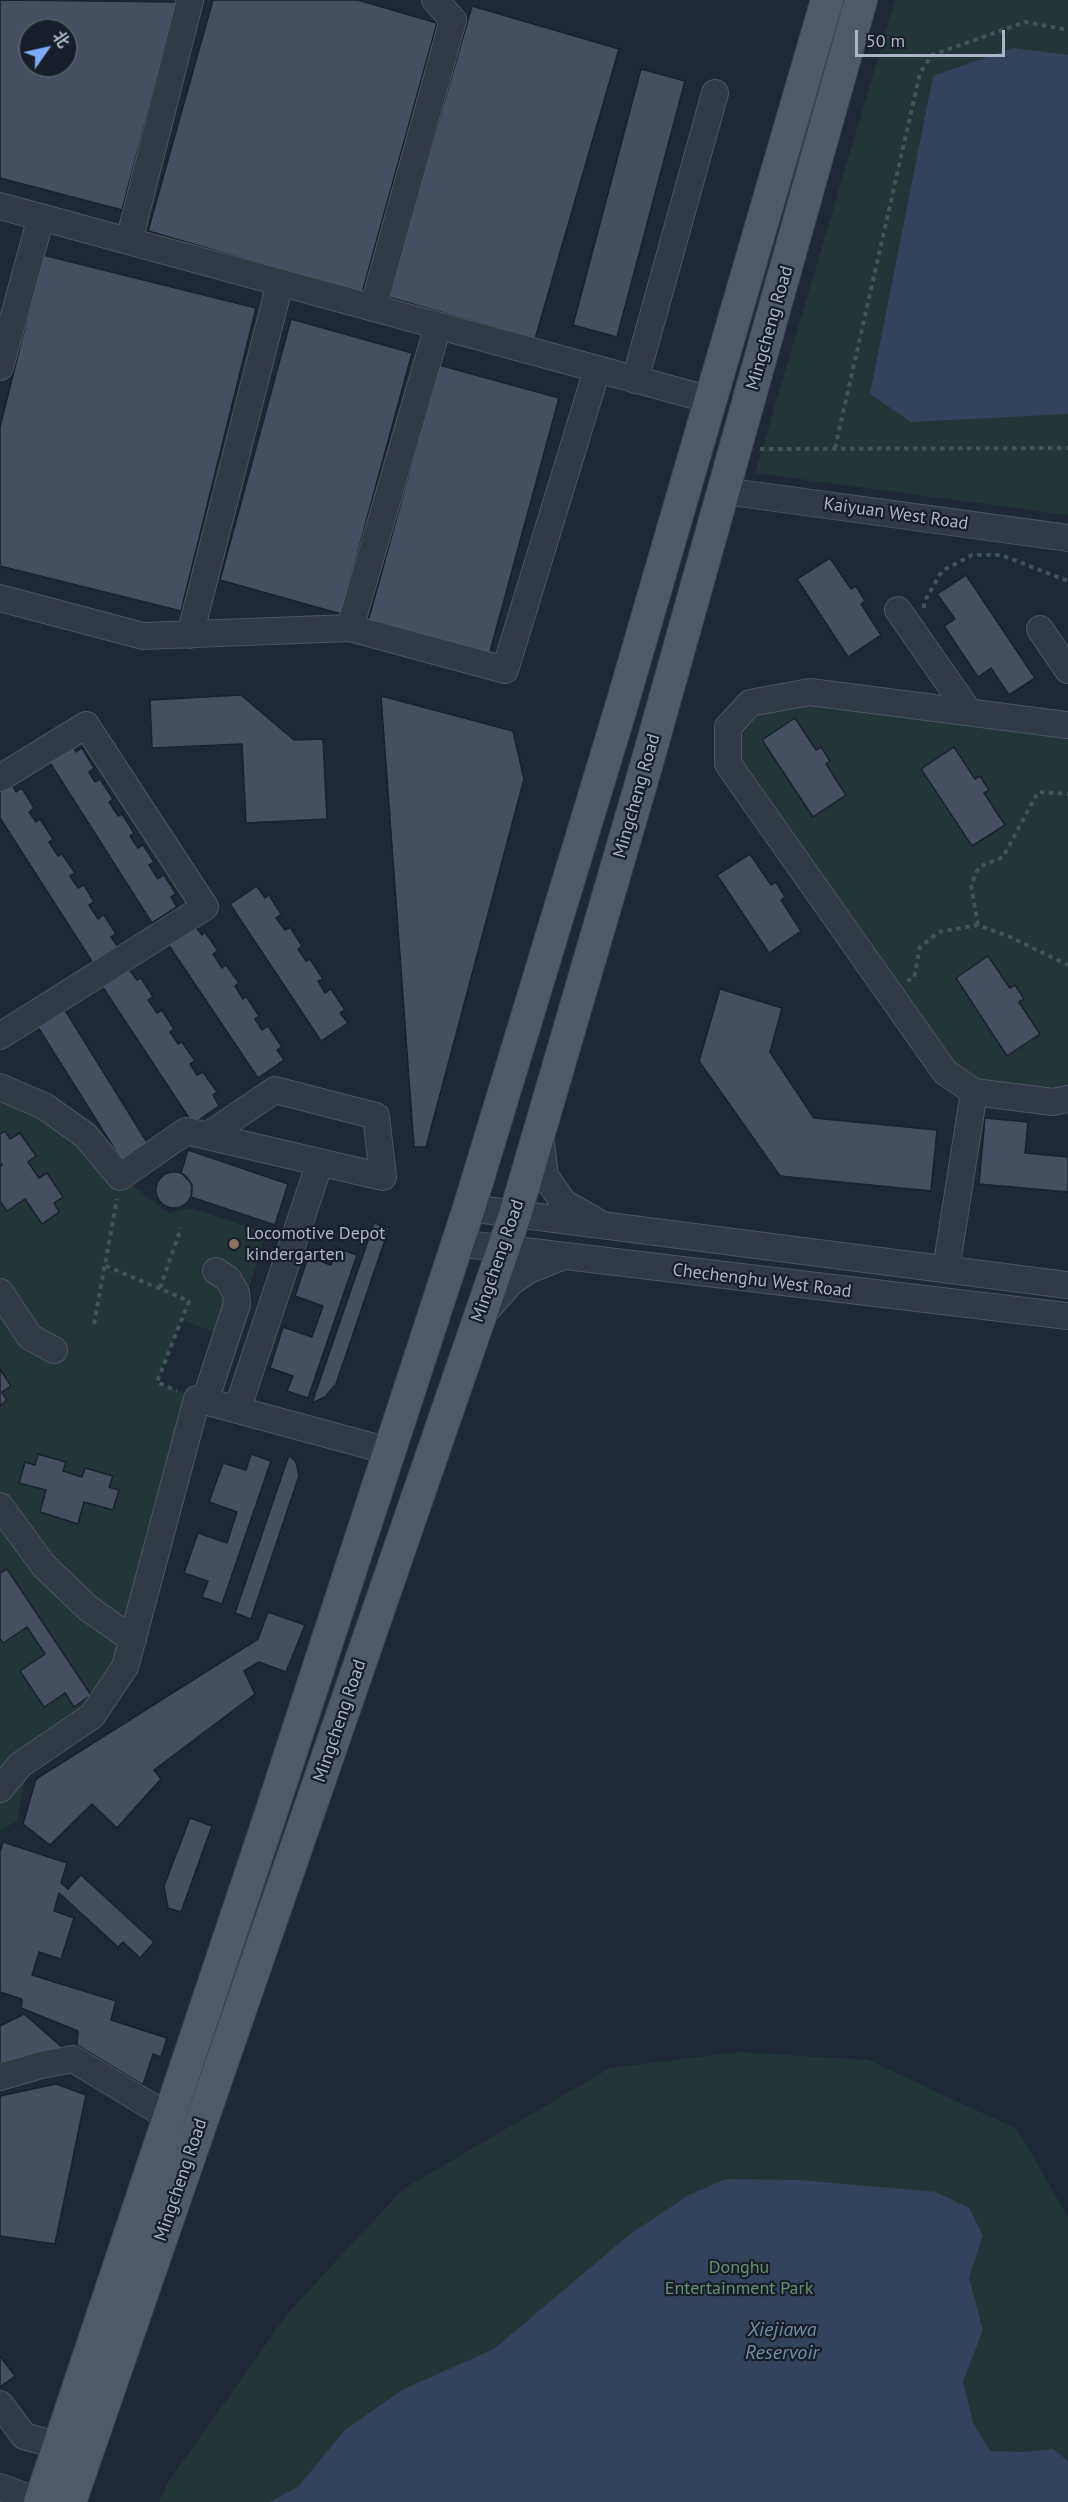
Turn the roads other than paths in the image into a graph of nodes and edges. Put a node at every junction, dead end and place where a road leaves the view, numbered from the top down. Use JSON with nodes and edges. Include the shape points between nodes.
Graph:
{"nodes":[{"id":1,"x":190,"y":0,"type":"edge"},
{"id":2,"x":435,"y":0,"type":"edge"},
{"id":3,"x":827,"y":0,"type":"edge"},
{"id":4,"x":861,"y":0,"type":"edge"},
{"id":5,"x":715,"y":93,"type":"dead end"},
{"id":6,"x":0,"y":206,"type":"edge"},
{"id":7,"x":41,"y":217,"type":"junction"},
{"id":8,"x":129,"y":242,"type":"junction"},
{"id":9,"x":280,"y":283,"type":"junction"},
{"id":10,"x":372,"y":308,"type":"junction"},
{"id":11,"x":438,"y":326,"type":"junction"},
{"id":12,"x":0,"y":367,"type":"edge"},
{"id":13,"x":597,"y":370,"type":"junction"},
{"id":14,"x":635,"y":380,"type":"junction"},
{"id":15,"x":711,"y":400,"type":"junction"},
{"id":16,"x":724,"y":490,"type":"junction"},
{"id":17,"x":1068,"y":537,"type":"edge"},
{"id":18,"x":0,"y":598,"type":"edge"},
{"id":19,"x":898,"y":610,"type":"dead end"},
{"id":20,"x":350,"y":628,"type":"junction"},
{"id":21,"x":1040,"y":629,"type":"dead end"},
{"id":22,"x":190,"y":634,"type":"junction"},
{"id":23,"x":1068,"y":670,"type":"edge"},
{"id":24,"x":969,"y":712,"type":"junction"},
{"id":25,"x":1068,"y":725,"type":"edge"},
{"id":26,"x":0,"y":778,"type":"edge"},
{"id":27,"x":0,"y":1036,"type":"edge"},
{"id":28,"x":0,"y":1087,"type":"edge"},
{"id":29,"x":974,"y":1092,"type":"junction"},
{"id":30,"x":1068,"y":1099,"type":"edge"},
{"id":31,"x":540,"y":1130,"type":"junction"},
{"id":32,"x":207,"y":1136,"type":"junction"},
{"id":33,"x":320,"y":1162,"type":"junction"},
{"id":34,"x":468,"y":1208,"type":"junction"},
{"id":35,"x":515,"y":1215,"type":"junction"},
{"id":36,"x":606,"y":1227,"type":"junction"},
{"id":37,"x":457,"y":1243,"type":"junction"},
{"id":38,"x":503,"y":1250,"type":"junction"},
{"id":39,"x":562,"y":1257,"type":"junction"},
{"id":40,"x":946,"y":1269,"type":"junction"},
{"id":41,"x":216,"y":1271,"type":"dead end"},
{"id":42,"x":1068,"y":1284,"type":"edge"},
{"id":43,"x":0,"y":1292,"type":"edge"},
{"id":44,"x":1068,"y":1316,"type":"edge"},
{"id":45,"x":480,"y":1317,"type":"junction"},
{"id":46,"x":54,"y":1350,"type":"dead end"},
{"id":47,"x":201,"y":1400,"type":"junction"},
{"id":48,"x":237,"y":1410,"type":"junction"},
{"id":49,"x":389,"y":1451,"type":"junction"},
{"id":50,"x":0,"y":1506,"type":"edge"},
{"id":51,"x":132,"y":1640,"type":"junction"},
{"id":52,"x":0,"y":1789,"type":"edge"},
{"id":53,"x":0,"y":2077,"type":"edge"},
{"id":54,"x":169,"y":2117,"type":"junction"},
{"id":55,"x":0,"y":2404,"type":"edge"},
{"id":56,"x":59,"y":2446,"type":"junction"},
{"id":57,"x":0,"y":2487,"type":"edge"},
{"id":58,"x":40,"y":2502,"type":"edge"},
{"id":59,"x":70,"y":2502,"type":"edge"}],
"edges":[{"from":1,"to":8,"type":"street"},
{"from":2,"to":10,"type":"street","via":[[453,20]]},
{"from":3,"to":15,"type":"main road","name":"Mingcheng Road"},
{"from":4,"to":16,"type":"main road","name":"Mingcheng Road"},
{"from":5,"to":14,"type":"street"},
{"from":6,"to":7,"type":"street"},
{"from":7,"to":8,"type":"street"},
{"from":7,"to":12,"type":"street"},
{"from":8,"to":9,"type":"street"},
{"from":9,"to":10,"type":"street"},
{"from":9,"to":22,"type":"street"},
{"from":10,"to":11,"type":"street"},
{"from":11,"to":13,"type":"street"},
{"from":11,"to":20,"type":"street"},
{"from":13,"to":14,"type":"street"},
{"from":13,"to":20,"type":"street","via":[[505,670]]},
{"from":14,"to":15,"type":"street"},
{"from":15,"to":34,"type":"main road","name":"Mingcheng Road"},
{"from":16,"to":17,"type":"street","name":"Kaiyuan West Road"},
{"from":16,"to":31,"type":"main road","name":"Mingcheng Road"},
{"from":18,"to":22,"type":"street","via":[[143,636]]},
{"from":19,"to":24,"type":"street"},
{"from":20,"to":22,"type":"street"},
{"from":21,"to":23,"type":"street"},
{"from":24,"to":25,"type":"street"},
{"from":24,"to":29,"type":"street","via":[[810,692],[750,703],[728,727],[728,764],[945,1072]]},
{"from":26,"to":27,"type":"street","via":[[86,725],[205,907]]},
{"from":28,"to":32,"type":"street","via":[[44,1106],[85,1135],[120,1177],[186,1131]]},
{"from":29,"to":30,"type":"street","via":[[1053,1102]]},
{"from":29,"to":40,"type":"street"},
{"from":31,"to":35,"type":"main road","name":"Mingcheng Road"},
{"from":31,"to":36,"type":"street","via":[[545,1176],[564,1203]]},
{"from":32,"to":33,"type":"street"},
{"from":32,"to":33,"type":"street","via":[[275,1090],[376,1116],[383,1177]]},
{"from":33,"to":48,"type":"street"},
{"from":34,"to":35,"type":"street","name":"Chechenghu West Road"},
{"from":34,"to":37,"type":"main road","name":"Mingcheng Road"},
{"from":35,"to":36,"type":"street","name":"Chechenghu West Road"},
{"from":35,"to":38,"type":"main road","name":"Mingcheng Road"},
{"from":36,"to":40,"type":"street","name":"Chechenghu West Road"},
{"from":37,"to":38,"type":"street","name":"Chechenghu West Road"},
{"from":37,"to":49,"type":"main road","name":"Mingcheng Road"},
{"from":38,"to":39,"type":"street","name":"Chechenghu West Road"},
{"from":38,"to":45,"type":"main road","name":"Mingcheng Road"},
{"from":39,"to":44,"type":"street","name":"Chechenghu West Road"},
{"from":39,"to":45,"type":"street","via":[[511,1282]]},
{"from":40,"to":42,"type":"street","name":"Chechenghu West Road"},
{"from":41,"to":47,"type":"street","via":[[228,1279],[237,1304]]},
{"from":43,"to":46,"type":"street","via":[[30,1337]]},
{"from":45,"to":59,"type":"main road","name":"Mingcheng Road"},
{"from":47,"to":48,"type":"street"},
{"from":47,"to":51,"type":"street"},
{"from":48,"to":49,"type":"street"},
{"from":49,"to":54,"type":"main road","name":"Mingcheng Road"},
{"from":50,"to":51,"type":"street","via":[[44,1566],[88,1608]]},
{"from":51,"to":52,"type":"street","via":[[125,1667],[92,1716],[20,1765]]},
{"from":53,"to":54,"type":"street","via":[[73,2059]]},
{"from":54,"to":56,"type":"main road","name":"Mingcheng Road"},
{"from":55,"to":56,"type":"street","via":[[24,2436]]},
{"from":56,"to":58,"type":"main road","name":"Mingcheng Road"},
{"from":57,"to":58,"type":"street"}]}
